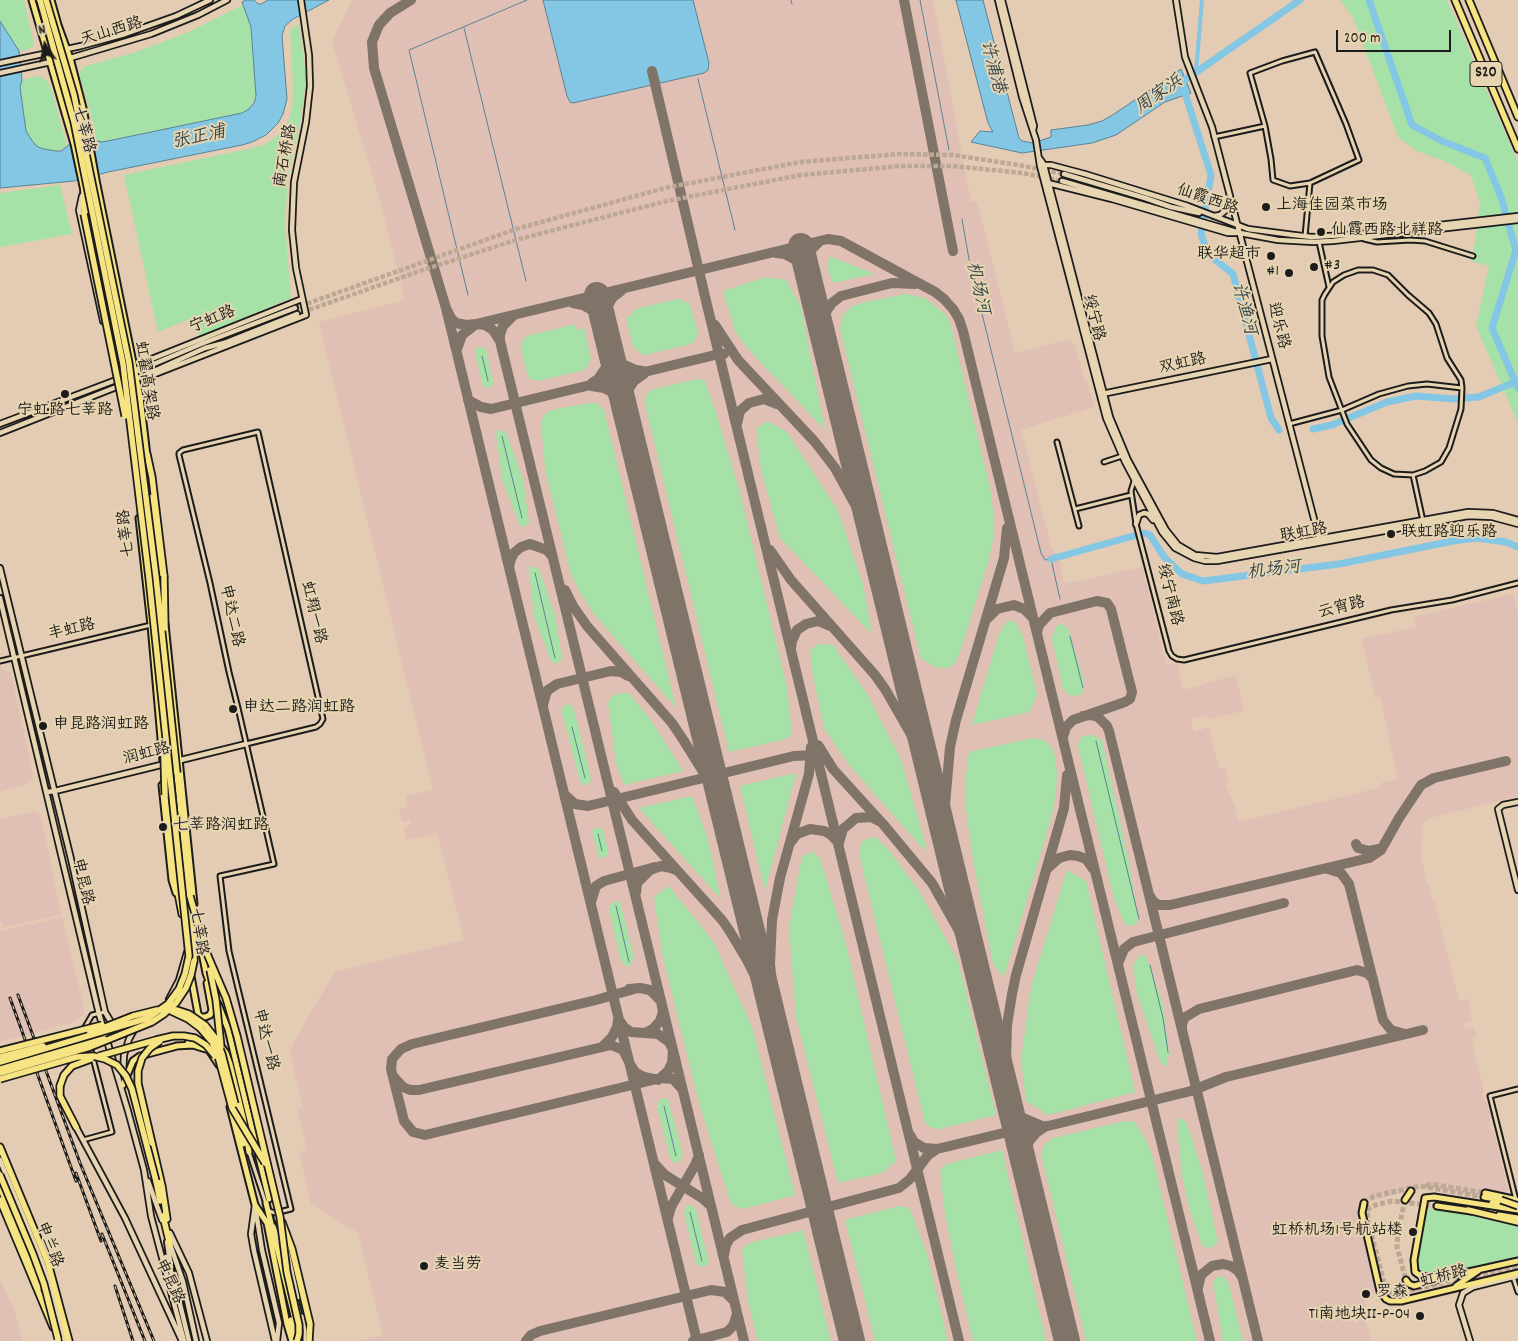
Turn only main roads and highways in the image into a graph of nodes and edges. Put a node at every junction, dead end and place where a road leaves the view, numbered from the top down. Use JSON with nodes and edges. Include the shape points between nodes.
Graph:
{"nodes":[{"id":1,"x":32,"y":0,"type":"edge"},
{"id":2,"x":40,"y":0,"type":"edge"},
{"id":3,"x":49,"y":0,"type":"edge"},
{"id":4,"x":210,"y":0,"type":"edge"},
{"id":5,"x":227,"y":0,"type":"edge"},
{"id":6,"x":301,"y":0,"type":"edge"},
{"id":7,"x":998,"y":0,"type":"edge"},
{"id":8,"x":1002,"y":0,"type":"edge"},
{"id":9,"x":1176,"y":0,"type":"edge"},
{"id":10,"x":1455,"y":0,"type":"edge"},
{"id":11,"x":1469,"y":0,"type":"edge"},
{"id":12,"x":67,"y":49,"type":"junction"},
{"id":13,"x":47,"y":53,"type":"junction"},
{"id":14,"x":70,"y":58,"type":"junction"},
{"id":15,"x":0,"y":63,"type":"edge"},
{"id":16,"x":50,"y":63,"type":"junction"},
{"id":17,"x":0,"y":72,"type":"edge"},
{"id":18,"x":1518,"y":117,"type":"edge"},
{"id":19,"x":1033,"y":130,"type":"junction"},
{"id":20,"x":1518,"y":148,"type":"edge"},
{"id":21,"x":1042,"y":165,"type":"junction"},
{"id":22,"x":1064,"y":174,"type":"tunnel mouth"},
{"id":23,"x":1062,"y":181,"type":"tunnel mouth"},
{"id":24,"x":1047,"y":182,"type":"junction"},
{"id":25,"x":84,"y":185,"type":"junction"},
{"id":26,"x":1152,"y":195,"type":"junction"},
{"id":27,"x":1231,"y":200,"type":"junction"},
{"id":28,"x":1188,"y":208,"type":"junction"},
{"id":29,"x":1180,"y":209,"type":"junction"},
{"id":30,"x":1212,"y":216,"type":"junction"},
{"id":31,"x":1518,"y":216,"type":"edge"},
{"id":32,"x":1184,"y":218,"type":"junction"},
{"id":33,"x":1518,"y":220,"type":"edge"},
{"id":34,"x":1238,"y":225,"type":"junction"},
{"id":35,"x":1210,"y":226,"type":"junction"},
{"id":36,"x":1443,"y":226,"type":"junction"},
{"id":37,"x":1228,"y":233,"type":"junction"},
{"id":38,"x":1240,"y":233,"type":"junction"},
{"id":39,"x":1242,"y":241,"type":"junction"},
{"id":40,"x":302,"y":299,"type":"junction"},
{"id":41,"x":295,"y":308,"type":"tunnel mouth"},
{"id":42,"x":297,"y":314,"type":"tunnel mouth"},
{"id":43,"x":306,"y":315,"type":"joint"},
{"id":44,"x":219,"y":350,"type":"junction"},
{"id":45,"x":192,"y":354,"type":"junction"},
{"id":46,"x":1272,"y":359,"type":"junction"},
{"id":47,"x":135,"y":372,"type":"junction"},
{"id":48,"x":123,"y":377,"type":"junction"},
{"id":49,"x":136,"y":378,"type":"junction"},
{"id":50,"x":116,"y":380,"type":"junction"},
{"id":51,"x":124,"y":384,"type":"junction"},
{"id":52,"x":1101,"y":395,"type":"junction"},
{"id":53,"x":0,"y":424,"type":"edge"},
{"id":54,"x":0,"y":433,"type":"edge"},
{"id":55,"x":133,"y":449,"type":"junction"},
{"id":56,"x":147,"y":454,"type":"junction"},
{"id":57,"x":1135,"y":477,"type":"junction"},
{"id":58,"x":1518,"y":520,"type":"edge"},
{"id":59,"x":1136,"y":524,"type":"road end"},
{"id":60,"x":1518,"y":524,"type":"edge"},
{"id":61,"x":1162,"y":532,"type":"junction"},
{"id":62,"x":1320,"y":542,"type":"junction"},
{"id":63,"x":0,"y":568,"type":"edge"},
{"id":64,"x":0,"y":598,"type":"edge"},
{"id":65,"x":165,"y":622,"type":"junction"},
{"id":66,"x":151,"y":625,"type":"junction"},
{"id":67,"x":164,"y":650,"type":"junction"},
{"id":68,"x":163,"y":724,"type":"junction"},
{"id":69,"x":246,"y":744,"type":"road end"},
{"id":70,"x":180,"y":759,"type":"junction"},
{"id":71,"x":163,"y":764,"type":"junction"},
{"id":72,"x":55,"y":791,"type":"junction"},
{"id":73,"x":47,"y":794,"type":"junction"},
{"id":74,"x":1518,"y":802,"type":"edge"},
{"id":75,"x":1518,"y":890,"type":"edge"},
{"id":76,"x":190,"y":896,"type":"junction"},
{"id":77,"x":182,"y":915,"type":"junction"},
{"id":78,"x":205,"y":949,"type":"junction"},
{"id":79,"x":187,"y":952,"type":"junction"},
{"id":80,"x":206,"y":973,"type":"junction"},
{"id":81,"x":171,"y":1011,"type":"junction"},
{"id":82,"x":147,"y":1019,"type":"junction"},
{"id":83,"x":117,"y":1022,"type":"junction"},
{"id":84,"x":163,"y":1038,"type":"junction"},
{"id":85,"x":176,"y":1046,"type":"junction"},
{"id":86,"x":0,"y":1051,"type":"edge"},
{"id":87,"x":222,"y":1054,"type":"junction"},
{"id":88,"x":23,"y":1055,"type":"junction"},
{"id":89,"x":0,"y":1057,"type":"edge"},
{"id":90,"x":0,"y":1062,"type":"edge"},
{"id":91,"x":220,"y":1067,"type":"junction"},
{"id":92,"x":0,"y":1070,"type":"edge"},
{"id":93,"x":0,"y":1079,"type":"edge"},
{"id":94,"x":123,"y":1084,"type":"junction"},
{"id":95,"x":235,"y":1104,"type":"joint"},
{"id":96,"x":128,"y":1111,"type":"junction"},
{"id":97,"x":76,"y":1127,"type":"joint"},
{"id":98,"x":242,"y":1133,"type":"junction"},
{"id":99,"x":0,"y":1147,"type":"edge"},
{"id":100,"x":0,"y":1160,"type":"edge"},
{"id":101,"x":244,"y":1160,"type":"junction"},
{"id":102,"x":144,"y":1170,"type":"junction"},
{"id":103,"x":0,"y":1174,"type":"edge"},
{"id":104,"x":270,"y":1174,"type":"junction"},
{"id":105,"x":0,"y":1187,"type":"edge"},
{"id":106,"x":1411,"y":1192,"type":"dead end"},
{"id":107,"x":0,"y":1200,"type":"edge"},
{"id":108,"x":1405,"y":1200,"type":"tunnel mouth"},
{"id":109,"x":1501,"y":1200,"type":"joint"},
{"id":110,"x":1517,"y":1202,"type":"edge"},
{"id":111,"x":1364,"y":1203,"type":"dead end"},
{"id":112,"x":1475,"y":1203,"type":"junction"},
{"id":113,"x":255,"y":1205,"type":"junction"},
{"id":114,"x":162,"y":1206,"type":"junction"},
{"id":115,"x":1437,"y":1206,"type":"tunnel mouth"},
{"id":116,"x":1468,"y":1210,"type":"joint"},
{"id":117,"x":1518,"y":1210,"type":"edge"},
{"id":118,"x":281,"y":1214,"type":"junction"},
{"id":119,"x":167,"y":1219,"type":"junction"},
{"id":120,"x":1518,"y":1220,"type":"edge"},
{"id":121,"x":165,"y":1236,"type":"junction"},
{"id":122,"x":170,"y":1245,"type":"junction"},
{"id":123,"x":160,"y":1248,"type":"junction"},
{"id":124,"x":1518,"y":1261,"type":"edge"},
{"id":125,"x":1481,"y":1269,"type":"junction"},
{"id":126,"x":281,"y":1273,"type":"dead end"},
{"id":127,"x":1457,"y":1274,"type":"junction"},
{"id":128,"x":1516,"y":1276,"type":"edge"},
{"id":129,"x":174,"y":1280,"type":"junction"},
{"id":130,"x":1406,"y":1280,"type":"dead end"},
{"id":131,"x":42,"y":1287,"type":"dead end"},
{"id":132,"x":1453,"y":1288,"type":"junction"},
{"id":133,"x":58,"y":1340,"type":"edge"},
{"id":134,"x":64,"y":1341,"type":"edge"},
{"id":135,"x":69,"y":1341,"type":"edge"},
{"id":136,"x":183,"y":1341,"type":"edge"},
{"id":137,"x":189,"y":1341,"type":"edge"},
{"id":138,"x":196,"y":1341,"type":"edge"},
{"id":139,"x":207,"y":1341,"type":"edge"},
{"id":140,"x":276,"y":1341,"type":"edge"},
{"id":141,"x":292,"y":1341,"type":"edge"},
{"id":142,"x":298,"y":1341,"type":"edge"},
{"id":143,"x":309,"y":1341,"type":"edge"},
{"id":144,"x":1470,"y":1341,"type":"edge"}],
"edges":[{"from":1,"to":13,"type":"main road","name":"七莘路"},
{"from":2,"to":55,"type":"highway","name":"虹翟高架路","bridge":true,"via":[[68,96],[90,199],[121,356]]},
{"from":3,"to":12,"type":"main road","name":"七莘路"},
{"from":3,"to":67,"type":"highway","name":"虹翟高架路","bridge":true,"via":[[50,16],[76,103],[129,363]]},
{"from":4,"to":12,"type":"main road","name":"天山西路","via":[[148,26]]},
{"from":5,"to":14,"type":"main road","name":"天山西路","via":[[151,34]]},
{"from":6,"to":40,"type":"main road","name":"南石桥路","via":[[309,55],[309,94],[294,182],[292,214],[293,248]]},
{"from":7,"to":19,"type":"main road","name":"绥宁路"},
{"from":8,"to":19,"type":"main road","name":"绥宁路"},
{"from":9,"to":27,"type":"main road","name":"迎乐路","via":[[1185,56],[1209,118]]},
{"from":10,"to":20,"type":"highway","number":"S20"},
{"from":11,"to":18,"type":"highway","number":"S20"},
{"from":12,"to":13,"type":"main road","name":"天山西路"},
{"from":12,"to":14,"type":"main road","name":"七莘路"},
{"from":13,"to":15,"type":"main road","name":"天山西路"},
{"from":13,"to":16,"type":"main road","name":"七莘路"},
{"from":14,"to":16,"type":"main road","name":"天山西路"},
{"from":14,"to":47,"type":"main road","name":"七莘路","via":[[83,108]]},
{"from":16,"to":17,"type":"main road","name":"天山西路"},
{"from":16,"to":25,"type":"main road","name":"七莘路","bridge":true},
{"from":19,"to":21,"type":"main road","name":"绥宁路"},
{"from":21,"to":24,"type":"main road","name":"绥宁路"},
{"from":21,"to":26,"type":"main road","name":"仙霞西路","via":[[1085,174]]},
{"from":22,"to":29,"type":"main road"},
{"from":23,"to":32,"type":"main road"},
{"from":24,"to":32,"type":"main road","name":"仙霞西路"},
{"from":24,"to":52,"type":"main road","name":"绥宁路"},
{"from":25,"to":48,"type":"main road","name":"七莘路"},
{"from":25,"to":50,"type":"main road","via":[[80,210]]},
{"from":25,"to":55,"type":"highway","bridge":true,"via":[[84,214]]},
{"from":26,"to":28,"type":"main road","name":"仙霞西路"},
{"from":26,"to":29,"type":"main road"},
{"from":27,"to":30,"type":"main road","via":[[1226,210]]},
{"from":27,"to":34,"type":"main road","name":"迎乐路"},
{"from":28,"to":29,"type":"main road"},
{"from":28,"to":30,"type":"main road","name":"仙霞西路"},
{"from":30,"to":34,"type":"main road","name":"仙霞西路"},
{"from":31,"to":36,"type":"main road","name":"仙霞西路"},
{"from":32,"to":35,"type":"main road"},
{"from":33,"to":36,"type":"main road","name":"仙霞西路"},
{"from":34,"to":36,"type":"main road","name":"仙霞西路","via":[[1264,232],[1305,236]]},
{"from":34,"to":38,"type":"main road","name":"迎乐路"},
{"from":35,"to":37,"type":"main road","name":"仙霞西路"},
{"from":35,"to":38,"type":"main road","name":"仙霞西路"},
{"from":36,"to":38,"type":"main road","name":"仙霞西路","via":[[1319,242],[1278,240]]},
{"from":37,"to":38,"type":"main road","name":"仙霞西路"},
{"from":37,"to":39,"type":"main road"},
{"from":38,"to":39,"type":"main road","name":"迎乐路"},
{"from":39,"to":46,"type":"main road","name":"迎乐路"},
{"from":40,"to":43,"type":"main road","name":"南石桥路"},
{"from":40,"to":47,"type":"main road","name":"宁虹路","via":[[149,360]]},
{"from":41,"to":47,"type":"main road","name":"宁虹路"},
{"from":42,"to":45,"type":"main road","name":"宁虹路"},
{"from":43,"to":44,"type":"main road","name":"宁虹路"},
{"from":44,"to":45,"type":"main road"},
{"from":44,"to":49,"type":"main road","name":"宁虹路","via":[[150,376]]},
{"from":45,"to":49,"type":"main road","name":"宁虹路"},
{"from":46,"to":52,"type":"main road","name":"双虹路"},
{"from":46,"to":62,"type":"main road","name":"迎乐路"},
{"from":47,"to":48,"type":"main road","name":"宁虹路"},
{"from":47,"to":49,"type":"main road","name":"七莘路"},
{"from":48,"to":50,"type":"main road","name":"宁虹路"},
{"from":48,"to":51,"type":"main road","name":"七莘路"},
{"from":49,"to":51,"type":"main road","name":"宁虹路"},
{"from":49,"to":56,"type":"main road","name":"七莘路"},
{"from":50,"to":53,"type":"main road","name":"宁虹路"},
{"from":51,"to":54,"type":"main road","name":"宁虹路"},
{"from":51,"to":66,"type":"main road","name":"七莘路"},
{"from":52,"to":57,"type":"main road","name":"绥宁路"},
{"from":52,"to":57,"type":"main road","name":"绥宁路","via":[[1106,418]]},
{"from":55,"to":68,"type":"highway","name":"虹翟高架路","bridge":true},
{"from":56,"to":65,"type":"main road","name":"七莘路"},
{"from":56,"to":67,"type":"highway","bridge":true,"via":[[164,576]]},
{"from":57,"to":61,"type":"main road","name":"联虹路"},
{"from":57,"to":62,"type":"main road","name":"联虹路","via":[[1171,538],[1195,555],[1224,557]]},
{"from":58,"to":62,"type":"main road","name":"联虹路","via":[[1492,513],[1468,512]]},
{"from":59,"to":61,"type":"main road","via":[[1139,515],[1148,514]]},
{"from":60,"to":62,"type":"main road","name":"联虹路","via":[[1480,516],[1456,518]]},
{"from":61,"to":62,"type":"main road","name":"联虹路","via":[[1180,551],[1205,561],[1231,560]]},
{"from":63,"to":72,"type":"main road","name":"申昆路"},
{"from":64,"to":73,"type":"main road","name":"申昆路"},
{"from":65,"to":66,"type":"main road"},
{"from":65,"to":70,"type":"main road","name":"七莘路"},
{"from":66,"to":71,"type":"main road","name":"七莘路"},
{"from":67,"to":76,"type":"highway","name":"虹翟高架路","bridge":true},
{"from":68,"to":77,"type":"highway","bridge":true,"via":[[165,795]]},
{"from":68,"to":88,"type":"highway","bridge":true,"via":[[187,930],[189,956],[186,974],[168,1004],[148,1018]]},
{"from":69,"to":70,"type":"main road","name":"润虹路"},
{"from":70,"to":71,"type":"main road","name":"润虹路"},
{"from":70,"to":80,"type":"main road","name":"七莘路","via":[[197,926]]},
{"from":71,"to":72,"type":"main road","name":"润虹路"},
{"from":71,"to":77,"type":"main road","name":"七莘路","via":[[162,794],[172,880]]},
{"from":72,"to":73,"type":"main road","name":"润虹路"},
{"from":72,"to":82,"type":"main road","name":"申昆路","via":[[106,1012],[111,1022],[120,1026]]},
{"from":73,"to":96,"type":"main road","name":"申昆路","via":[[99,1014]]},
{"from":74,"to":75,"type":"main road","via":[[1498,809]]},
{"from":76,"to":78,"type":"highway","bridge":true},
{"from":76,"to":92,"type":"highway","bridge":true,"via":[[194,961],[191,975],[176,1003],[164,1014],[130,1032],[90,1047]]},
{"from":77,"to":79,"type":"main road","name":"七莘路"},
{"from":78,"to":87,"type":"highway","bridge":true,"via":[[214,982]]},
{"from":78,"to":104,"type":"highway","bridge":true,"via":[[233,1017]]},
{"from":79,"to":80,"type":"main road","name":"七莘路","via":[[198,1014],[205,1018],[212,1010]]},
{"from":79,"to":82,"type":"main road","via":[[179,980],[169,999]]},
{"from":80,"to":142,"type":"main road","name":"七莘路","via":[[228,1029]]},
{"from":81,"to":83,"type":"highway","bridge":true,"via":[[144,1012]]},
{"from":81,"to":87,"type":"highway","bridge":true,"via":[[189,1014],[205,1025]]},
{"from":81,"to":91,"type":"highway","bridge":true,"via":[[200,1028],[212,1042]]},
{"from":82,"to":94,"type":"main road","via":[[136,1027],[129,1039],[124,1055]]},
{"from":83,"to":86,"type":"highway","bridge":true},
{"from":83,"to":89,"type":"highway","bridge":true,"via":[[88,1034]]},
{"from":84,"to":91,"type":"highway","bridge":true,"via":[[195,1038],[210,1049]]},
{"from":84,"to":97,"type":"highway","bridge":true,"via":[[72,1066],[64,1076],[60,1096]]},
{"from":84,"to":119,"type":"highway","bridge":true,"via":[[142,1058],[138,1083]]},
{"from":85,"to":94,"type":"main road","via":[[133,1061]]},
{"from":85,"to":98,"type":"main road","via":[[190,1042],[220,1045],[226,1053],[235,1084],[250,1152]]},
{"from":85,"to":101,"type":"main road","via":[[203,1047],[214,1056]]},
{"from":87,"to":95,"type":"highway","bridge":true},
{"from":88,"to":90,"type":"highway","bridge":true},
{"from":88,"to":92,"type":"highway","bridge":true},
{"from":91,"to":104,"type":"highway","bridge":true,"via":[[232,1108]]},
{"from":93,"to":114,"type":"highway","bridge":true,"via":[[77,1057],[93,1056],[117,1065],[132,1090]]},
{"from":94,"to":96,"type":"main road"},
{"from":95,"to":98,"type":"main road"},
{"from":96,"to":102,"type":"main road","name":"申昆路"},
{"from":97,"to":136,"type":"main road","name":"申昆路","via":[[125,1218]]},
{"from":98,"to":101,"type":"main road"},
{"from":99,"to":135,"type":"highway","via":[[48,1263]]},
{"from":100,"to":134,"type":"main road","name":"申兰路","via":[[43,1264]]},
{"from":101,"to":113,"type":"main road"},
{"from":102,"to":121,"type":"main road","name":"申昆路","via":[[160,1212]]},
{"from":102,"to":123,"type":"main road","name":"申昆路"},
{"from":103,"to":133,"type":"highway","bridge":true,"via":[[41,1276]]},
{"from":104,"to":118,"type":"highway","bridge":true},
{"from":105,"to":131,"type":"highway","bridge":true},
{"from":106,"to":108,"type":"main road"},
{"from":107,"to":133,"type":"highway","bridge":true},
{"from":109,"to":110,"type":"highway","bridge":true},
{"from":109,"to":110,"type":"main road","via":[[1484,1195]]},
{"from":110,"to":112,"type":"main road"},
{"from":111,"to":132,"type":"main road","name":"虹桥路","via":[[1362,1213],[1380,1291],[1386,1299],[1401,1301]]},
{"from":112,"to":117,"type":"main road"},
{"from":112,"to":127,"type":"main road","via":[[1425,1198],[1413,1264],[1415,1272],[1422,1277]]},
{"from":113,"to":140,"type":"main road","via":[[279,1323]]},
{"from":113,"to":140,"type":"main road","via":[[251,1234]]},
{"from":113,"to":141,"type":"main road","via":[[266,1223]]},
{"from":114,"to":119,"type":"highway"},
{"from":114,"to":122,"type":"highway"},
{"from":115,"to":116,"type":"main road"},
{"from":116,"to":120,"type":"highway"},
{"from":118,"to":142,"type":"highway","bridge":true,"via":[[287,1272],[299,1325]]},
{"from":118,"to":143,"type":"highway","bridge":true,"via":[[310,1324]]},
{"from":119,"to":139,"type":"main road","via":[[171,1237],[190,1273]]},
{"from":121,"to":122,"type":"main road","name":"申昆路"},
{"from":121,"to":129,"type":"main road"},
{"from":122,"to":138,"type":"main road","name":"申昆路","via":[[183,1282]]},
{"from":123,"to":129,"type":"main road","name":"申昆路"},
{"from":123,"to":136,"type":"main road","name":"申昆路"},
{"from":124,"to":125,"type":"main road","name":"虹桥路"},
{"from":125,"to":127,"type":"main road","name":"虹桥路"},
{"from":125,"to":132,"type":"main road"},
{"from":126,"to":142,"type":"main road"},
{"from":127,"to":130,"type":"main road","name":"虹桥路","via":[[1414,1286]]},
{"from":128,"to":132,"type":"main road","name":"虹桥路"},
{"from":128,"to":144,"type":"main road","via":[[1467,1289],[1461,1297],[1460,1305]]},
{"from":129,"to":137,"type":"main road","name":"申昆路"}]}
